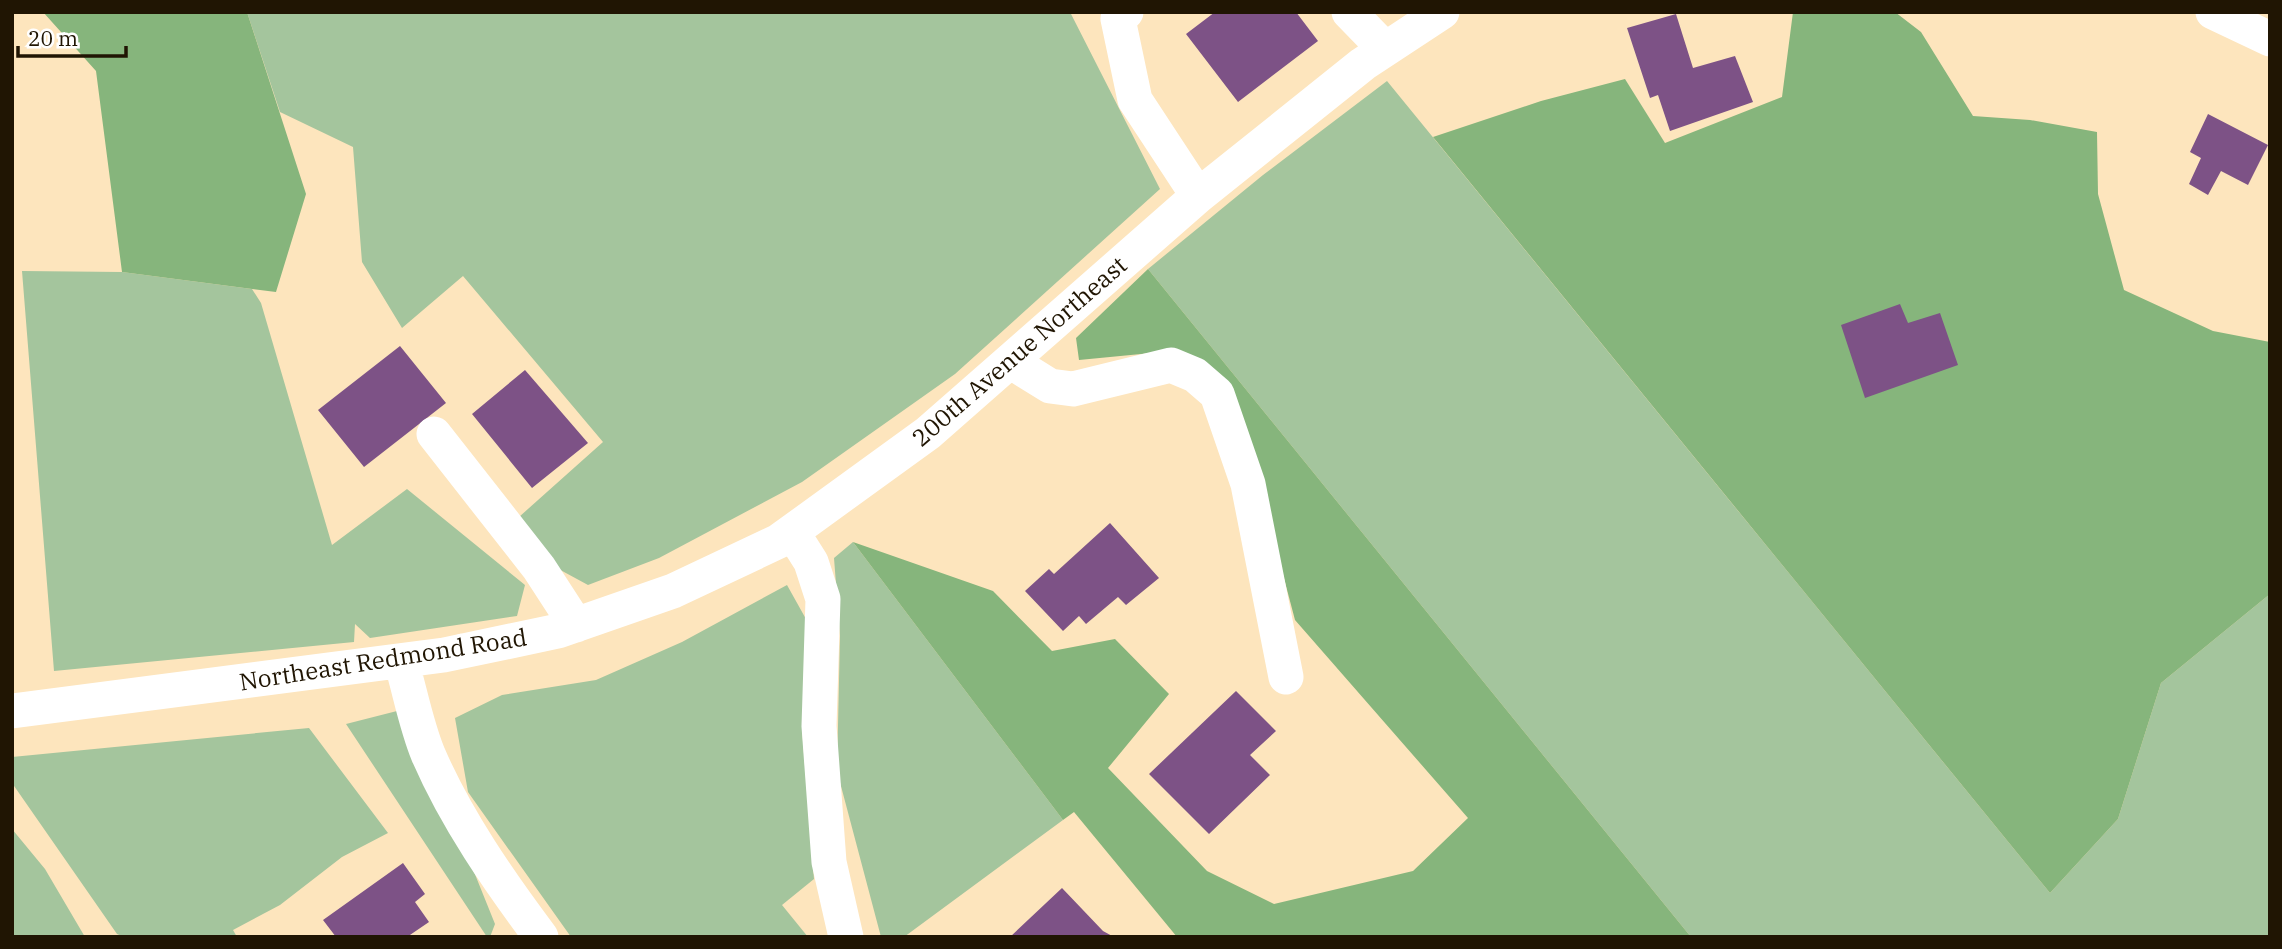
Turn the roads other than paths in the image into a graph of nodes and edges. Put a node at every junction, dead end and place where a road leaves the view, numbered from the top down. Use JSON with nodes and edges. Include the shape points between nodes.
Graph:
{"nodes":[{"id":1,"x":1126,"y":12,"type":"edge"},
{"id":2,"x":1349,"y":12,"type":"edge"},
{"id":3,"x":1442,"y":12,"type":"edge"},
{"id":4,"x":2213,"y":12,"type":"edge"},
{"id":5,"x":2270,"y":39,"type":"edge"},
{"id":6,"x":1385,"y":48,"type":"junction"},
{"id":7,"x":1198,"y":196,"type":"junction"},
{"id":8,"x":1010,"y":361,"type":"junction"},
{"id":9,"x":434,"y":434,"type":"dead end"},
{"id":10,"x":785,"y":536,"type":"junction"},
{"id":11,"x":576,"y":625,"type":"junction"},
{"id":12,"x":401,"y":661,"type":"junction"},
{"id":13,"x":1286,"y":677,"type":"dead end"},
{"id":14,"x":12,"y":711,"type":"edge"},
{"id":15,"x":541,"y":937,"type":"edge"},
{"id":16,"x":846,"y":937,"type":"edge"}],
"edges":[{"from":1,"to":7,"type":"street","via":[[1118,19],[1135,100]]},
{"from":2,"to":6,"type":"street"},
{"from":3,"to":6,"type":"street"},
{"from":4,"to":5,"type":"street"},
{"from":6,"to":7,"type":"street","name":"200th Avenue Northeast"},
{"from":7,"to":8,"type":"street","name":"200th Avenue Northeast"},
{"from":8,"to":10,"type":"street","name":"200th Avenue Northeast","via":[[928,433]]},
{"from":8,"to":13,"type":"street","via":[[1050,386],[1073,389],[1171,365],[1195,375],[1217,394],[1248,484]]},
{"from":9,"to":11,"type":"street","via":[[540,568]]},
{"from":10,"to":11,"type":"street","name":"Northeast Redmond Road","via":[[673,592]]},
{"from":10,"to":16,"type":"street","via":[[811,562],[823,599],[820,739],[829,862]]},
{"from":11,"to":12,"type":"street","name":"Northeast Redmond Road"},
{"from":12,"to":14,"type":"street","name":"Northeast Redmond Road"},
{"from":12,"to":15,"type":"street","via":[[428,753],[488,861]]}]}
